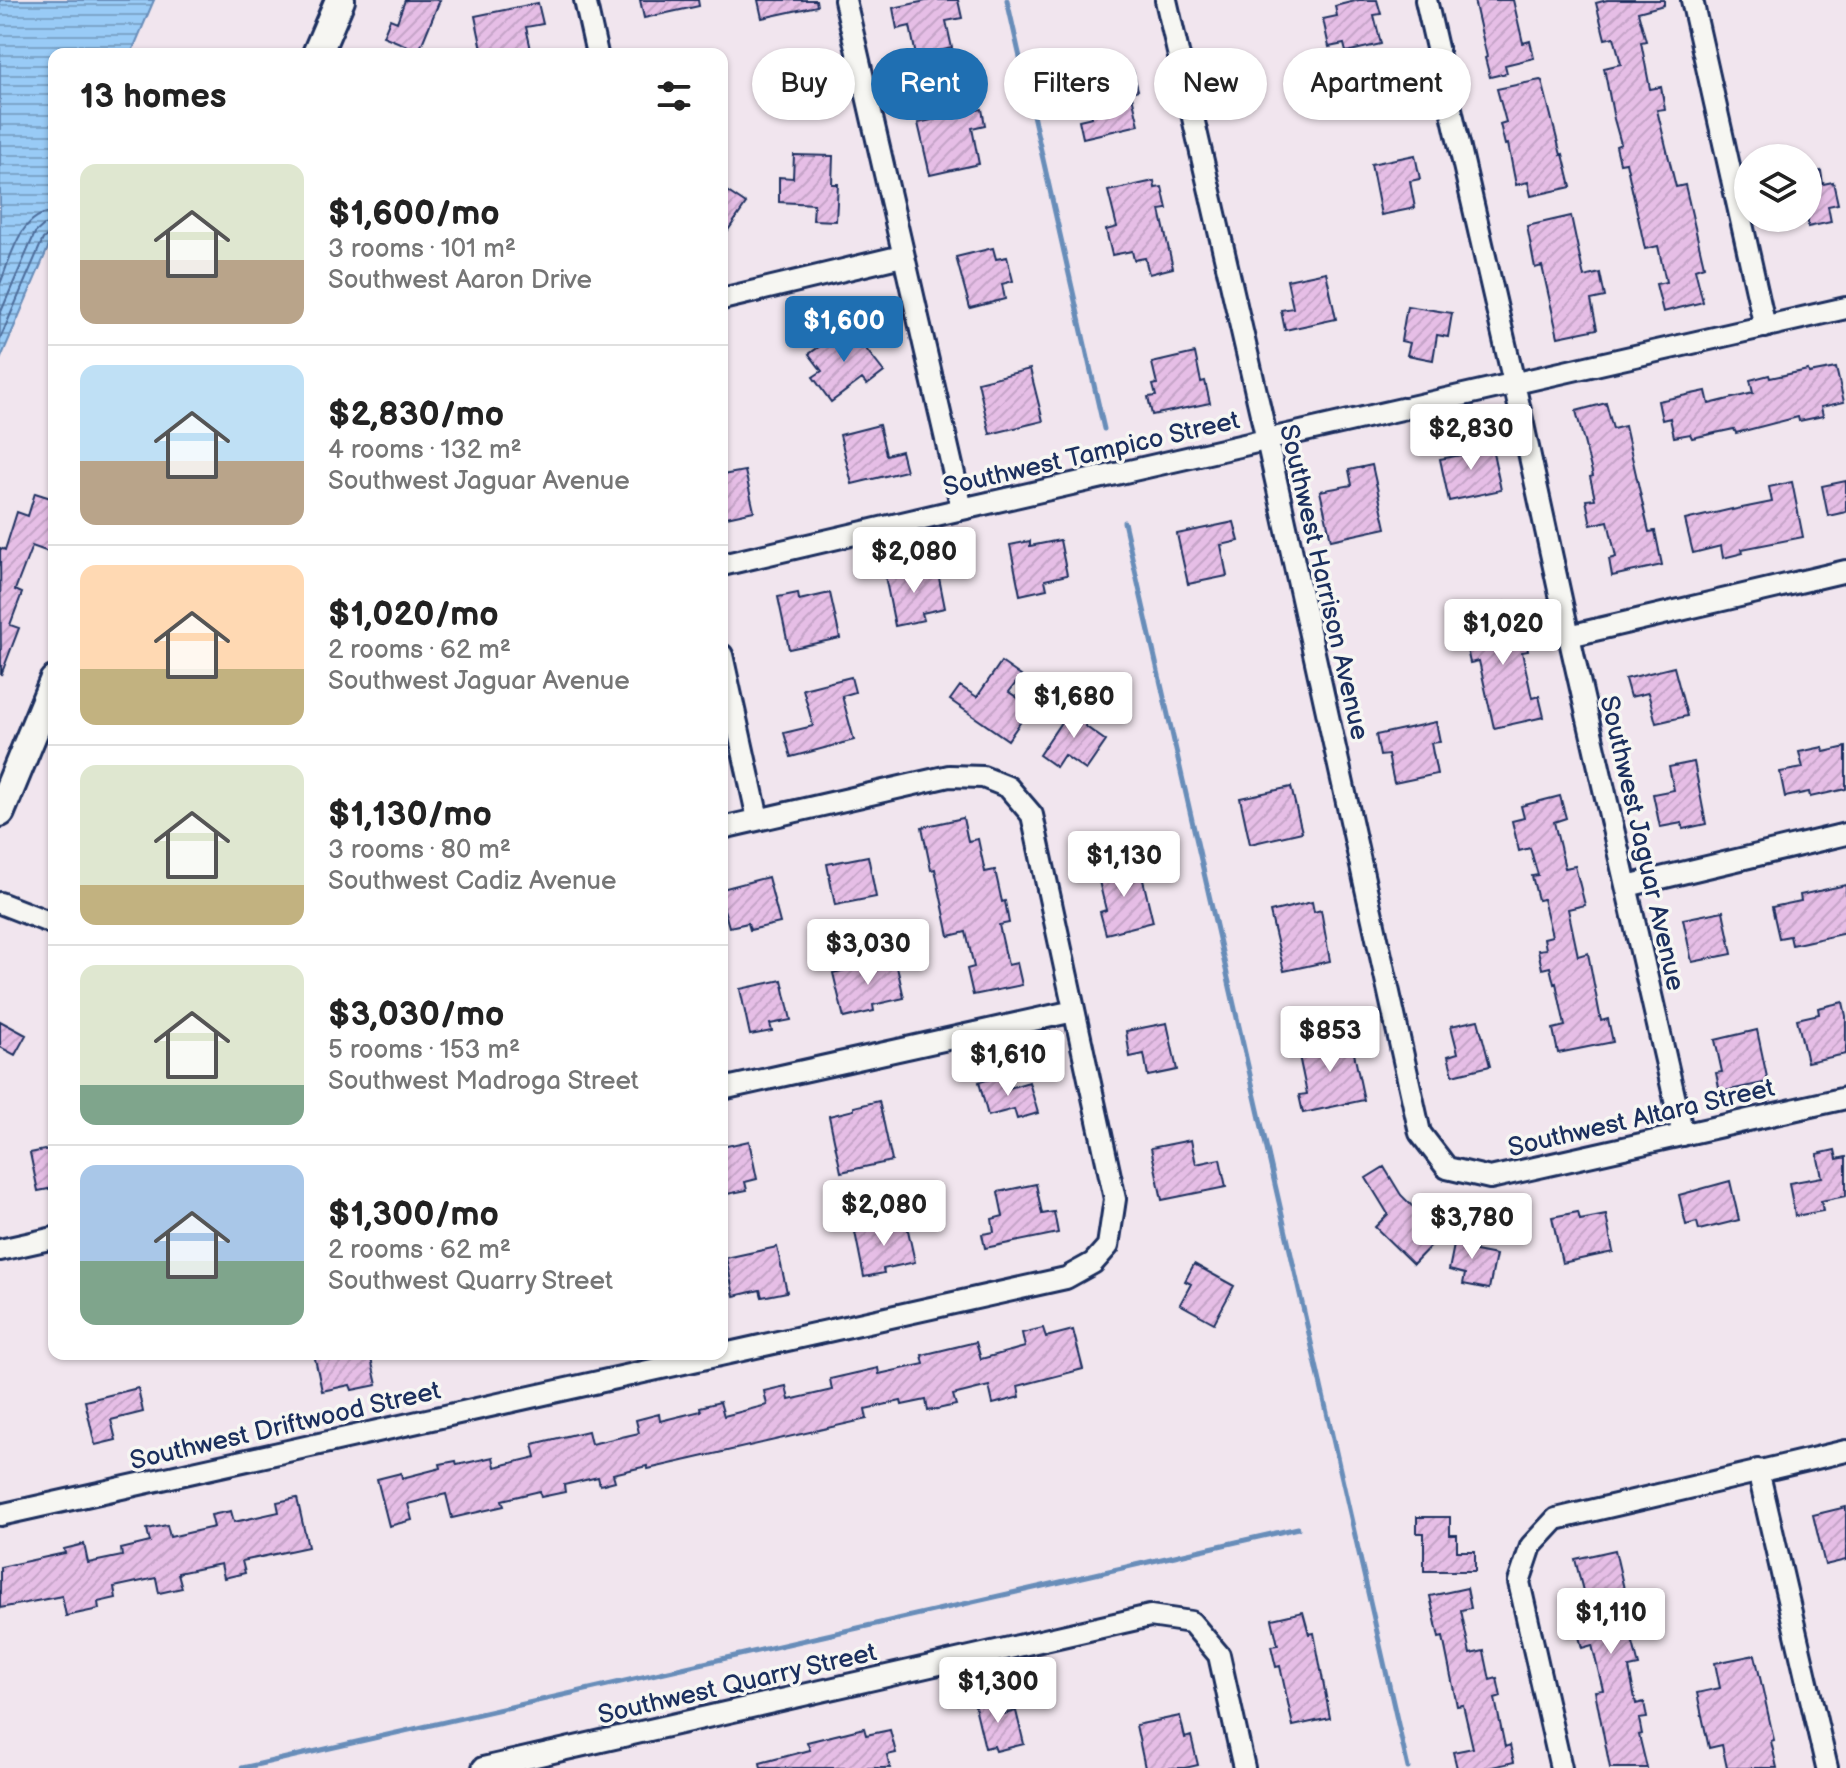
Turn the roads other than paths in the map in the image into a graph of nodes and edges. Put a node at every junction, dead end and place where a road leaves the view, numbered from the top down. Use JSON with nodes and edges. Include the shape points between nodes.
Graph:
{"nodes":[{"id":1,"x":340,"y":0,"type":"edge"},
{"id":2,"x":585,"y":0,"type":"edge"},
{"id":3,"x":845,"y":0,"type":"edge"},
{"id":4,"x":1166,"y":0,"type":"edge"},
{"id":5,"x":1426,"y":0,"type":"edge"},
{"id":6,"x":1692,"y":0,"type":"edge"},
{"id":7,"x":320,"y":48,"type":"edge"},
{"id":8,"x":596,"y":48,"type":"edge"},
{"id":9,"x":902,"y":256,"type":"junction"},
{"id":10,"x":728,"y":298,"type":"edge"},
{"id":11,"x":1846,"y":308,"type":"edge"},
{"id":12,"x":1765,"y":327,"type":"junction"},
{"id":13,"x":1514,"y":383,"type":"junction"},
{"id":14,"x":1267,"y":440,"type":"junction"},
{"id":15,"x":962,"y":509,"type":"junction"},
{"id":16,"x":728,"y":564,"type":"edge"},
{"id":17,"x":1846,"y":571,"type":"edge"},
{"id":18,"x":1569,"y":636,"type":"junction"},
{"id":19,"x":728,"y":682,"type":"edge"},
{"id":20,"x":48,"y":696,"type":"edge"},
{"id":21,"x":0,"y":812,"type":"edge"},
{"id":22,"x":758,"y":819,"type":"junction"},
{"id":23,"x":728,"y":826,"type":"edge"},
{"id":24,"x":1846,"y":834,"type":"edge"},
{"id":25,"x":1627,"y":886,"type":"junction"},
{"id":26,"x":0,"y":903,"type":"edge"},
{"id":27,"x":48,"y":922,"type":"edge"},
{"id":28,"x":1074,"y":1011,"type":"junction"},
{"id":29,"x":728,"y":1088,"type":"edge"},
{"id":30,"x":1846,"y":1098,"type":"edge"},
{"id":31,"x":1683,"y":1135,"type":"junction"},
{"id":32,"x":1447,"y":1168,"type":"joint"},
{"id":33,"x":48,"y":1239,"type":"edge"},
{"id":34,"x":0,"y":1250,"type":"edge"},
{"id":35,"x":728,"y":1353,"type":"edge"},
{"id":36,"x":697,"y":1360,"type":"edge"},
{"id":37,"x":1846,"y":1451,"type":"edge"},
{"id":38,"x":1758,"y":1470,"type":"junction"},
{"id":39,"x":0,"y":1515,"type":"edge"},
{"id":40,"x":483,"y":1768,"type":"edge"},
{"id":41,"x":1244,"y":1768,"type":"edge"},
{"id":42,"x":1561,"y":1768,"type":"edge"},
{"id":43,"x":1827,"y":1768,"type":"edge"}],
"edges":[{"from":1,"to":7,"type":"street"},
{"from":2,"to":8,"type":"street"},
{"from":3,"to":9,"type":"street"},
{"from":4,"to":14,"type":"street","name":"Southwest Harrison Avenue"},
{"from":5,"to":13,"type":"street","name":"Southwest Jaguar Avenue"},
{"from":6,"to":12,"type":"street"},
{"from":9,"to":10,"type":"street"},
{"from":9,"to":15,"type":"street"},
{"from":11,"to":12,"type":"street","name":"Southwest Tampico Street"},
{"from":12,"to":13,"type":"street","name":"Southwest Tampico Street"},
{"from":13,"to":14,"type":"street","name":"Southwest Tampico Street"},
{"from":13,"to":18,"type":"street","name":"Southwest Jaguar Avenue"},
{"from":14,"to":15,"type":"street","name":"Southwest Tampico Street"},
{"from":14,"to":32,"type":"street","name":"Southwest Harrison Avenue","via":[[1420,1133]]},
{"from":15,"to":16,"type":"street","name":"Southwest Tampico Street"},
{"from":17,"to":18,"type":"street"},
{"from":18,"to":25,"type":"street","name":"Southwest Jaguar Avenue"},
{"from":19,"to":22,"type":"street"},
{"from":20,"to":21,"type":"street"},
{"from":22,"to":23,"type":"street"},
{"from":22,"to":28,"type":"street","via":[[949,776],[983,777],[1008,787],[1032,815]]},
{"from":24,"to":25,"type":"street"},
{"from":25,"to":31,"type":"street","name":"Southwest Jaguar Avenue"},
{"from":26,"to":27,"type":"street"},
{"from":28,"to":29,"type":"street"},
{"from":28,"to":35,"type":"street","name":"Southwest Driftwood Street","via":[[1115,1199],[1108,1246],[1093,1263],[1066,1278]]},
{"from":30,"to":31,"type":"street","name":"Southwest Altara Street"},
{"from":31,"to":32,"type":"street","name":"Southwest Altara Street","via":[[1490,1178]]},
{"from":33,"to":34,"type":"street"},
{"from":36,"to":39,"type":"street","name":"Southwest Driftwood Street"},
{"from":37,"to":38,"type":"street"},
{"from":38,"to":42,"type":"street","via":[[1556,1519],[1531,1546],[1519,1582]]},
{"from":38,"to":43,"type":"street"},
{"from":40,"to":41,"type":"street","name":"Southwest Quarry Street","via":[[1150,1616],[1191,1622],[1219,1655]]}]}
